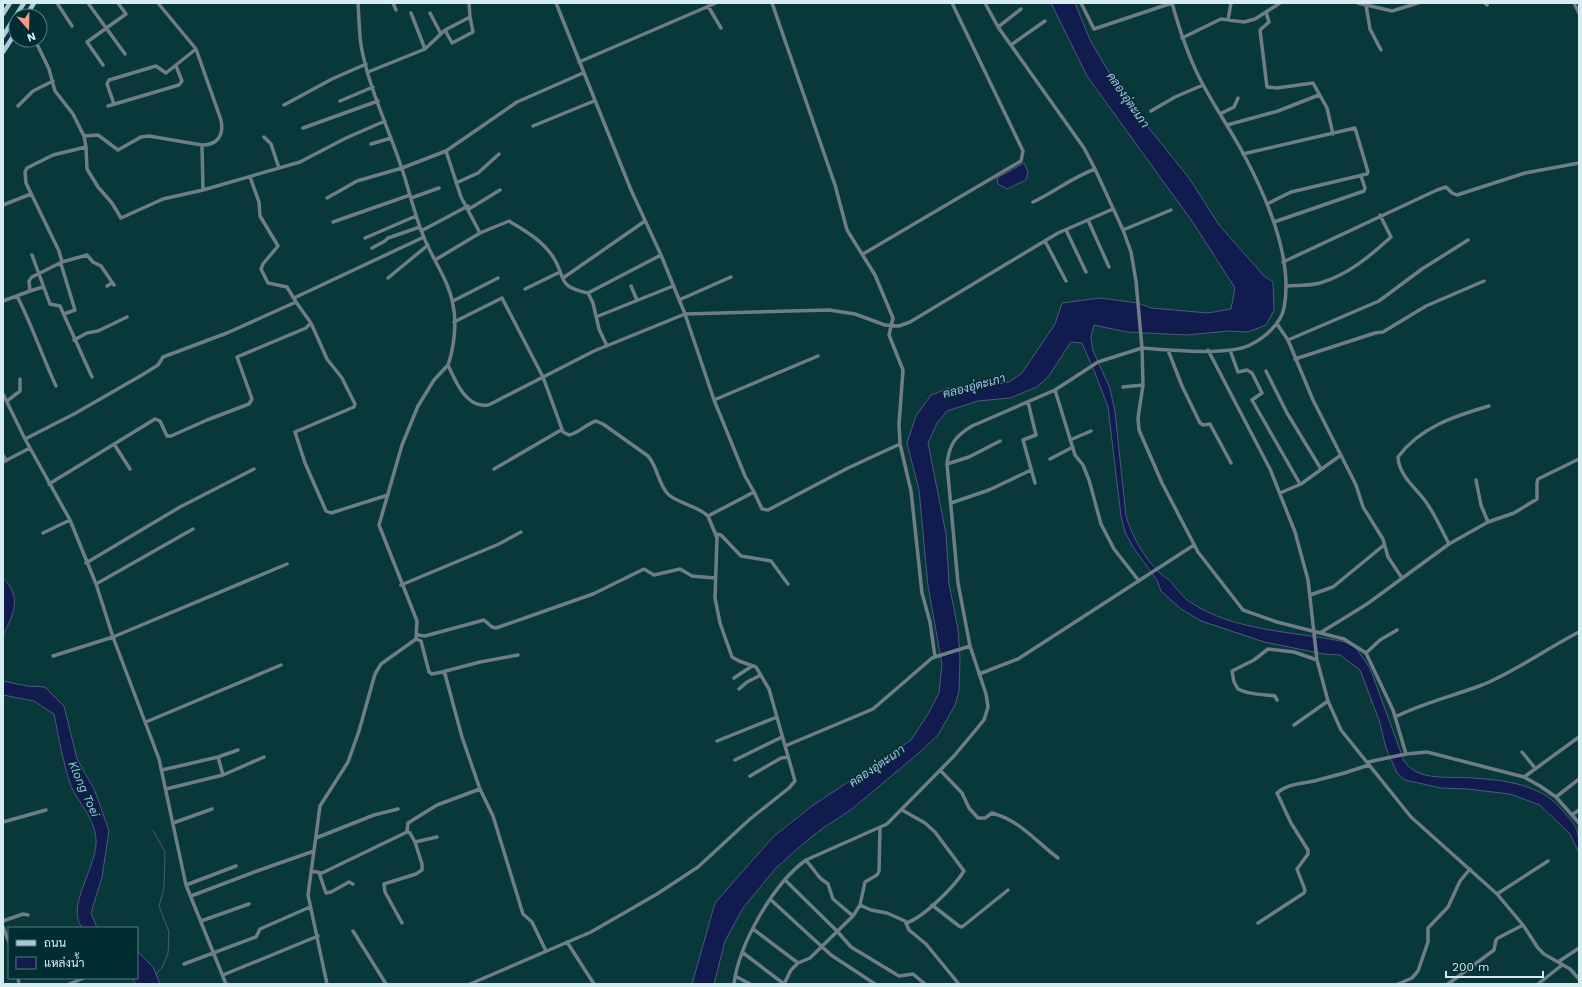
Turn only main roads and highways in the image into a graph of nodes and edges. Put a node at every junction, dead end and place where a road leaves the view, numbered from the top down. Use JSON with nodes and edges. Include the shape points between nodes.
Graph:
{"nodes":[{"id":1,"x":10,"y":3,"type":"edge"},
{"id":2,"x":24,"y":3,"type":"edge"},
{"id":3,"x":3,"y":14,"type":"edge"},
{"id":4,"x":3,"y":36,"type":"edge"}],
"edges":[{"from":1,"to":3,"type":"main road"},
{"from":2,"to":4,"type":"main road"}]}
